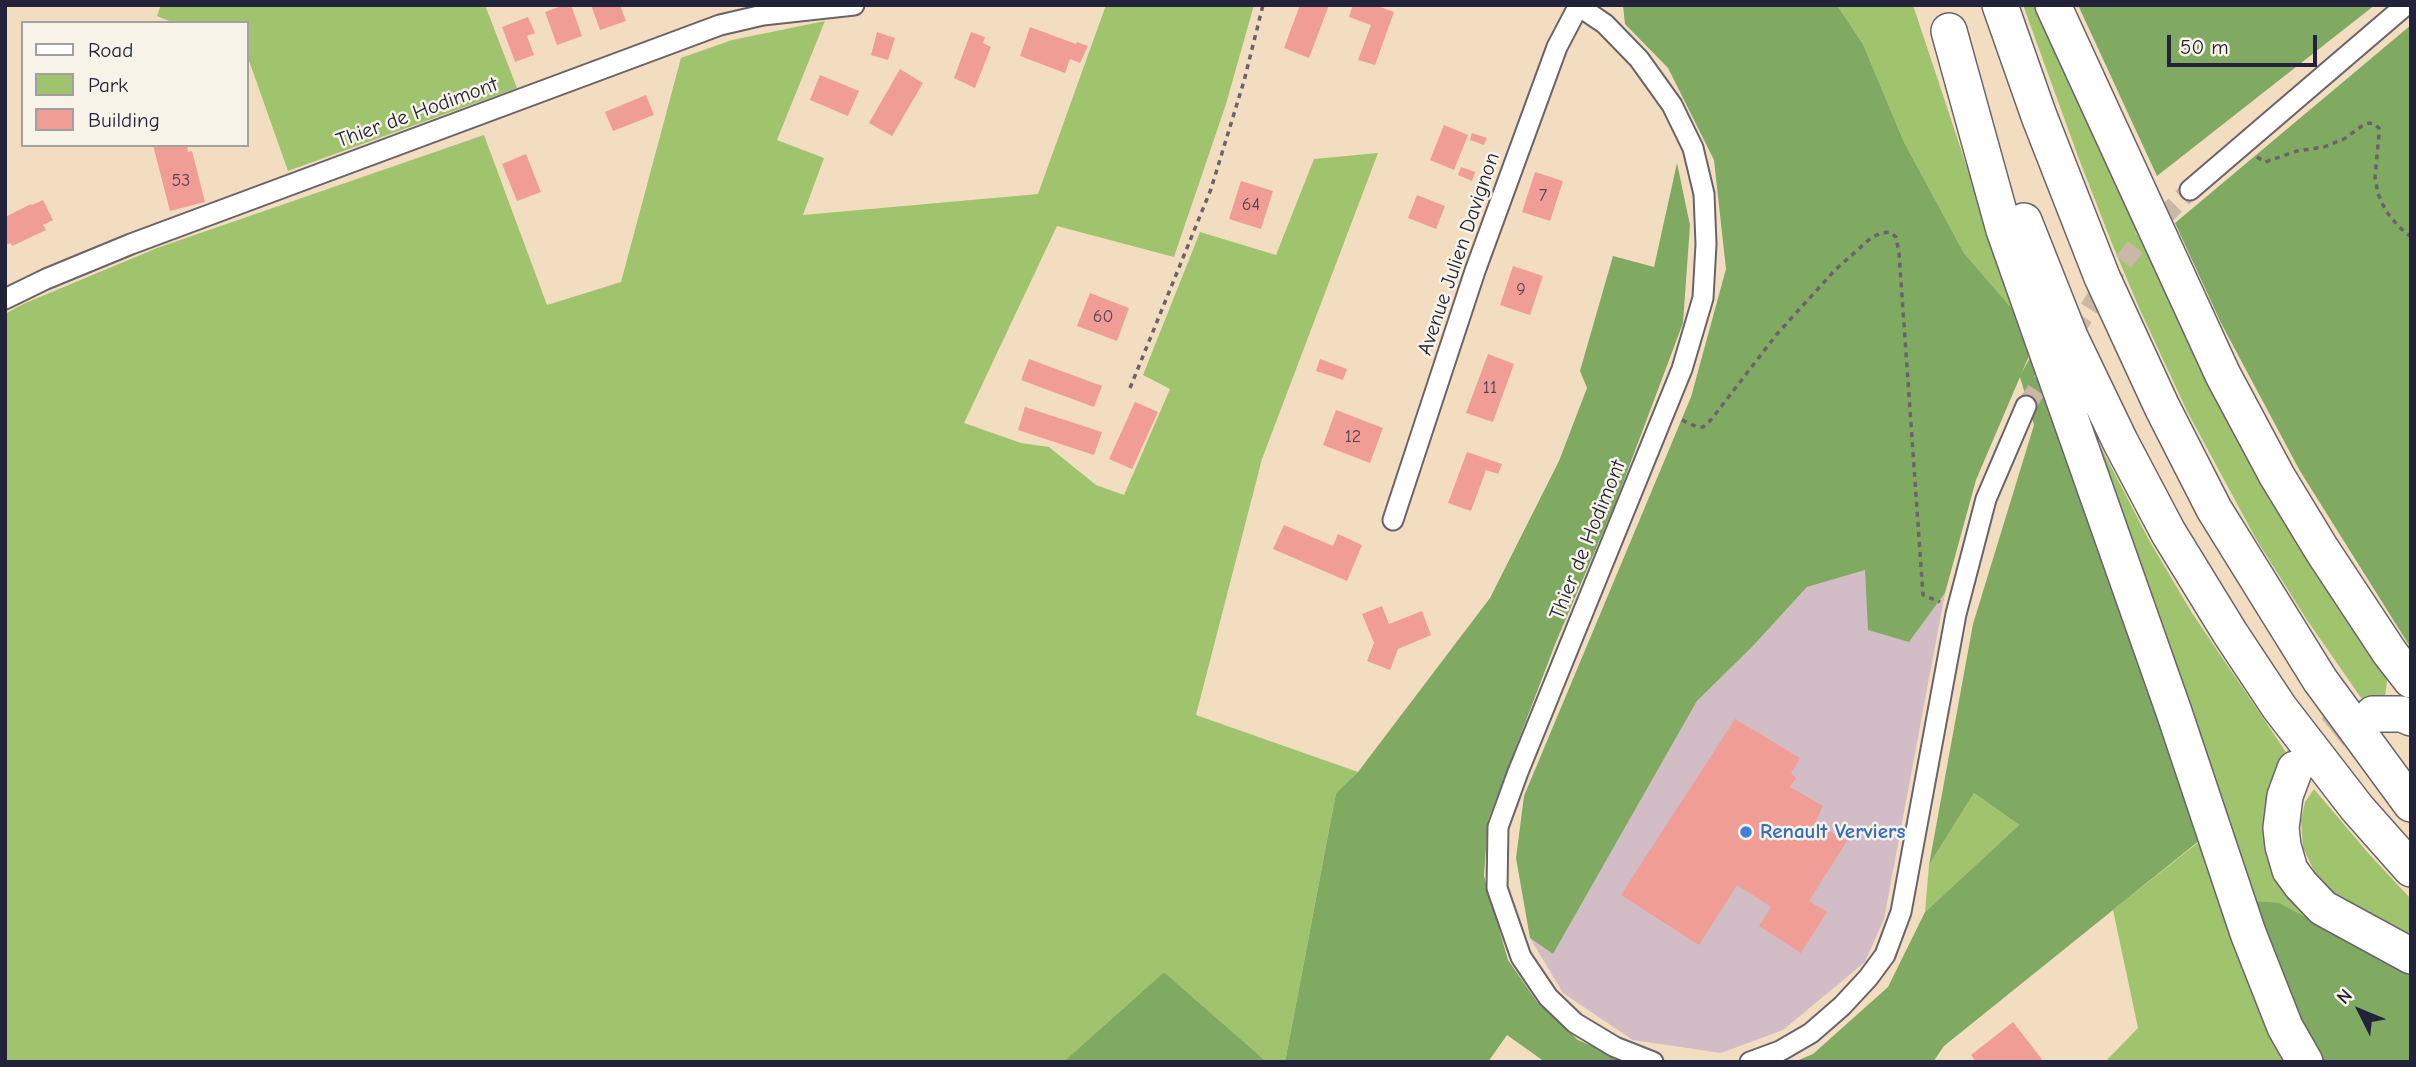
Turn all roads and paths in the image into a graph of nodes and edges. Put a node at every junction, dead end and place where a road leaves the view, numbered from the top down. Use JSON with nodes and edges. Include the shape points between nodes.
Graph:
{"nodes":[{"id":1,"x":854,"y":5,"type":"edge"},
{"id":2,"x":1263,"y":5,"type":"edge"},
{"id":3,"x":2000,"y":5,"type":"edge"},
{"id":4,"x":2053,"y":5,"type":"edge"},
{"id":5,"x":2406,"y":5,"type":"edge"},
{"id":6,"x":1578,"y":6,"type":"edge"},
{"id":7,"x":1945,"y":18,"type":"edge"},
{"id":8,"x":2240,"y":147,"type":"junction"},
{"id":9,"x":2190,"y":190,"type":"tunnel mouth"},
{"id":10,"x":2411,"y":237,"type":"edge"},
{"id":11,"x":5,"y":299,"type":"edge"},
{"id":12,"x":1130,"y":388,"type":"dead end"},
{"id":13,"x":2026,"y":406,"type":"tunnel mouth"},
{"id":14,"x":1664,"y":412,"type":"junction"},
{"id":15,"x":1393,"y":520,"type":"dead end"},
{"id":16,"x":1959,"y":605,"type":"junction"},
{"id":17,"x":2411,"y":680,"type":"edge"},
{"id":18,"x":2373,"y":714,"type":"tunnel mouth"},
{"id":19,"x":2411,"y":718,"type":"edge"},
{"id":20,"x":2295,"y":769,"type":"tunnel mouth"},
{"id":21,"x":2411,"y":804,"type":"edge"},
{"id":22,"x":2411,"y":869,"type":"edge"},
{"id":23,"x":2411,"y":956,"type":"edge"},
{"id":24,"x":1653,"y":1062,"type":"edge"},
{"id":25,"x":1750,"y":1062,"type":"edge"},
{"id":26,"x":2305,"y":1062,"type":"edge"}],
"edges":[{"from":1,"to":11,"type":"street","name":"Thier de Hodimont","via":[[763,15],[720,25],[131,244]]},
{"from":2,"to":12,"type":"path","via":[[1212,188]]},
{"from":3,"to":21,"type":"highway","via":[[2102,277],[2208,497],[2320,680]]},
{"from":4,"to":17,"type":"highway","via":[[2223,375],[2322,550]]},
{"from":5,"to":8,"type":"street"},
{"from":6,"to":14,"type":"street","name":"Thier de Hodimont","via":[[1605,24],[1639,59],[1672,105],[1693,148],[1704,194],[1703,298]]},
{"from":6,"to":15,"type":"street","name":"Avenue Julien Davignon","via":[[1557,47],[1475,271]]},
{"from":7,"to":22,"type":"highway","via":[[2070,337],[2168,532],[2279,707]]},
{"from":7,"to":26,"type":"highway","via":[[2004,230],[2248,933],[2285,1027]]},
{"from":8,"to":9,"type":"street"},
{"from":8,"to":10,"type":"path","via":[[2265,162],[2324,147],[2374,124],[2379,128],[2378,194],[2386,211]]},
{"from":13,"to":16,"type":"street","via":[[1986,499]]},
{"from":14,"to":16,"type":"path","via":[[1703,427],[1776,334],[1835,270],[1872,237],[1890,232],[1896,237],[1899,253],[1923,596]]},
{"from":14,"to":24,"type":"street","name":"Thier de Hodimont","via":[[1518,772],[1499,827],[1497,852],[1497,888],[1506,917],[1521,957],[1548,997],[1575,1023],[1615,1047]]},
{"from":16,"to":25,"type":"street","via":[[1901,912],[1885,955],[1842,1006],[1811,1033]]},
{"from":18,"to":19,"type":"highway"},
{"from":20,"to":23,"type":"highway","via":[[2281,828],[2290,870],[2323,908]]}]}
